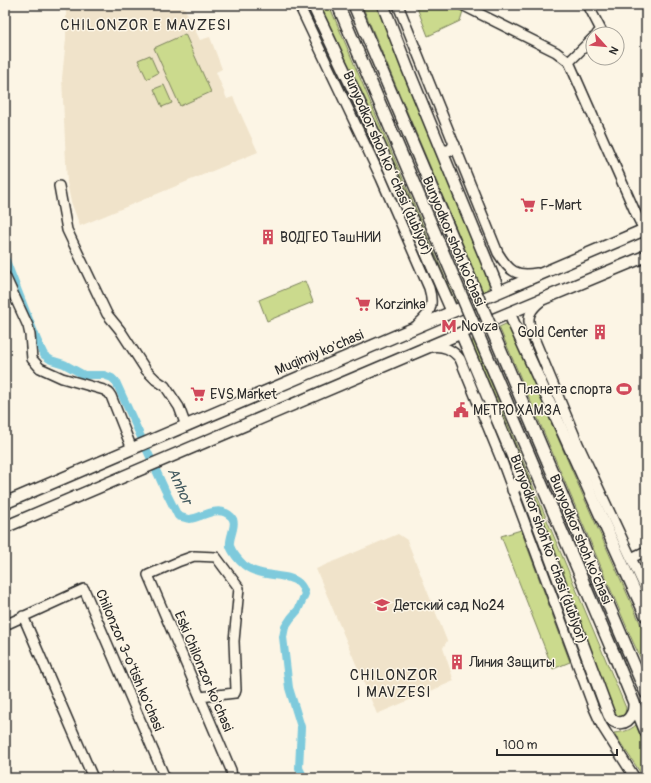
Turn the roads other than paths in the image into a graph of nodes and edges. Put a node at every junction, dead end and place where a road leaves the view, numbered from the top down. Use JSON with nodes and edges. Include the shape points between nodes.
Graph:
{"nodes":[{"id":1,"x":299,"y":5,"type":"edge"},
{"id":2,"x":313,"y":5,"type":"edge"},
{"id":3,"x":338,"y":5,"type":"edge"},
{"id":4,"x":354,"y":5,"type":"edge"},
{"id":5,"x":383,"y":5,"type":"edge"},
{"id":6,"x":398,"y":5,"type":"edge"},
{"id":7,"x":462,"y":5,"type":"edge"},
{"id":8,"x":588,"y":5,"type":"edge"},
{"id":9,"x":599,"y":26,"type":"edge"},
{"id":10,"x":585,"y":46,"type":"edge"},
{"id":11,"x":569,"y":62,"type":"junction"},
{"id":12,"x":454,"y":144,"type":"junction"},
{"id":13,"x":441,"y":149,"type":"junction"},
{"id":14,"x":58,"y":186,"type":"dead end"},
{"id":15,"x":645,"y":230,"type":"edge"},
{"id":16,"x":646,"y":256,"type":"edge"},
{"id":17,"x":546,"y":271,"type":"junction"},
{"id":18,"x":5,"y":276,"type":"edge"},
{"id":19,"x":499,"y":291,"type":"junction"},
{"id":20,"x":547,"y":297,"type":"junction"},
{"id":21,"x":452,"y":311,"type":"junction"},
{"id":22,"x":509,"y":313,"type":"junction"},
{"id":23,"x":412,"y":329,"type":"junction"},
{"id":24,"x":461,"y":333,"type":"junction"},
{"id":25,"x":427,"y":348,"type":"junction"},
{"id":26,"x":186,"y":426,"type":"junction"},
{"id":27,"x":134,"y":448,"type":"junction"},
{"id":28,"x":519,"y":488,"type":"junction"},
{"id":29,"x":5,"y":503,"type":"edge"},
{"id":30,"x":5,"y":527,"type":"edge"},
{"id":31,"x":646,"y":551,"type":"edge"},
{"id":32,"x":631,"y":558,"type":"junction"},
{"id":33,"x":645,"y":586,"type":"edge"},
{"id":34,"x":23,"y":616,"type":"junction"},
{"id":35,"x":646,"y":616,"type":"edge"},
{"id":36,"x":5,"y":625,"type":"edge"},
{"id":37,"x":646,"y":693,"type":"edge"},
{"id":38,"x":200,"y":697,"type":"junction"},
{"id":39,"x":634,"y":704,"type":"junction"},
{"id":40,"x":646,"y":732,"type":"edge"},
{"id":41,"x":93,"y":778,"type":"edge"},
{"id":42,"x":165,"y":778,"type":"edge"},
{"id":43,"x":232,"y":778,"type":"edge"},
{"id":44,"x":635,"y":778,"type":"edge"}],
"edges":[{"from":1,"to":23,"type":"street","name":"Bunyodkor shoh koʻchasi (dublyor)","via":[[381,178],[429,288],[432,300],[430,311]]},
{"from":2,"to":21,"type":"main road","via":[[374,131]]},
{"from":3,"to":39,"type":"main road","name":"Bunyodkor shoh ko'chasi","bridge":true},
{"from":4,"to":37,"type":"main road","name":"Bunyodkor shoh ko'chasi","bridge":true},
{"from":5,"to":13,"type":"main road"},
{"from":6,"to":12,"type":"street"},
{"from":7,"to":11,"type":"street","via":[[556,52]]},
{"from":8,"to":9,"type":"street"},
{"from":10,"to":11,"type":"street"},
{"from":11,"to":15,"type":"street"},
{"from":12,"to":13,"type":"main road","via":[[449,151]]},
{"from":12,"to":17,"type":"street","via":[[498,253],[506,265],[520,274]]},
{"from":13,"to":19,"type":"main road"},
{"from":14,"to":26,"type":"street","via":[[67,230],[107,314],[146,370],[165,386],[179,407]]},
{"from":15,"to":17,"type":"main road","name":"Muqimiy ko'chasi"},
{"from":16,"to":20,"type":"main road"},
{"from":17,"to":19,"type":"main road","name":"Muqimiy ko'chasi"},
{"from":18,"to":27,"type":"street","via":[[28,326],[32,359],[40,368],[62,378],[109,393]]},
{"from":19,"to":21,"type":"main road","name":"Muqimiy ko'chasi"},
{"from":20,"to":22,"type":"main road"},
{"from":20,"to":32,"type":"street","via":[[530,313],[530,328],[579,446]]},
{"from":21,"to":23,"type":"main road","name":"Muqimiy ko'chasi"},
{"from":22,"to":24,"type":"main road"},
{"from":22,"to":35,"type":"main road"},
{"from":23,"to":26,"type":"main road","name":"Muqimiy ko'chasi"},
{"from":24,"to":25,"type":"main road"},
{"from":24,"to":28,"type":"main road","via":[[515,462]]},
{"from":25,"to":28,"type":"street","name":"Bunyodkor shoh koʻchasi (dublyor)","via":[[444,347],[460,359],[503,464]]},
{"from":25,"to":30,"type":"main road"},
{"from":26,"to":27,"type":"main road","name":"Muqimiy ko'chasi"},
{"from":27,"to":29,"type":"main road","name":"Muqimiy ko'chasi"},
{"from":28,"to":39,"type":"main road","via":[[611,719],[619,723],[629,719]]},
{"from":28,"to":44,"type":"street","name":"Bunyodkor shoh koʻchasi (dublyor)","via":[[593,706],[602,726]]},
{"from":31,"to":32,"type":"street"},
{"from":32,"to":33,"type":"street"},
{"from":34,"to":36,"type":"street","name":"Chilonzor 3-o'tish ko'chasi"},
{"from":34,"to":41,"type":"street"},
{"from":34,"to":42,"type":"street","name":"Chilonzor 3-o'tish ko'chasi","via":[[84,589]]},
{"from":38,"to":38,"type":"street","name":"Eski Chilonzor ko'chasi","via":[[235,693],[234,641],[239,588],[216,557],[194,556],[148,575]]},
{"from":38,"to":43,"type":"street","name":"Eski Chilonzor ko'chasi","via":[[231,770]]},
{"from":39,"to":40,"type":"main road","name":"Bunyodkor shoh ko'chasi"}]}
